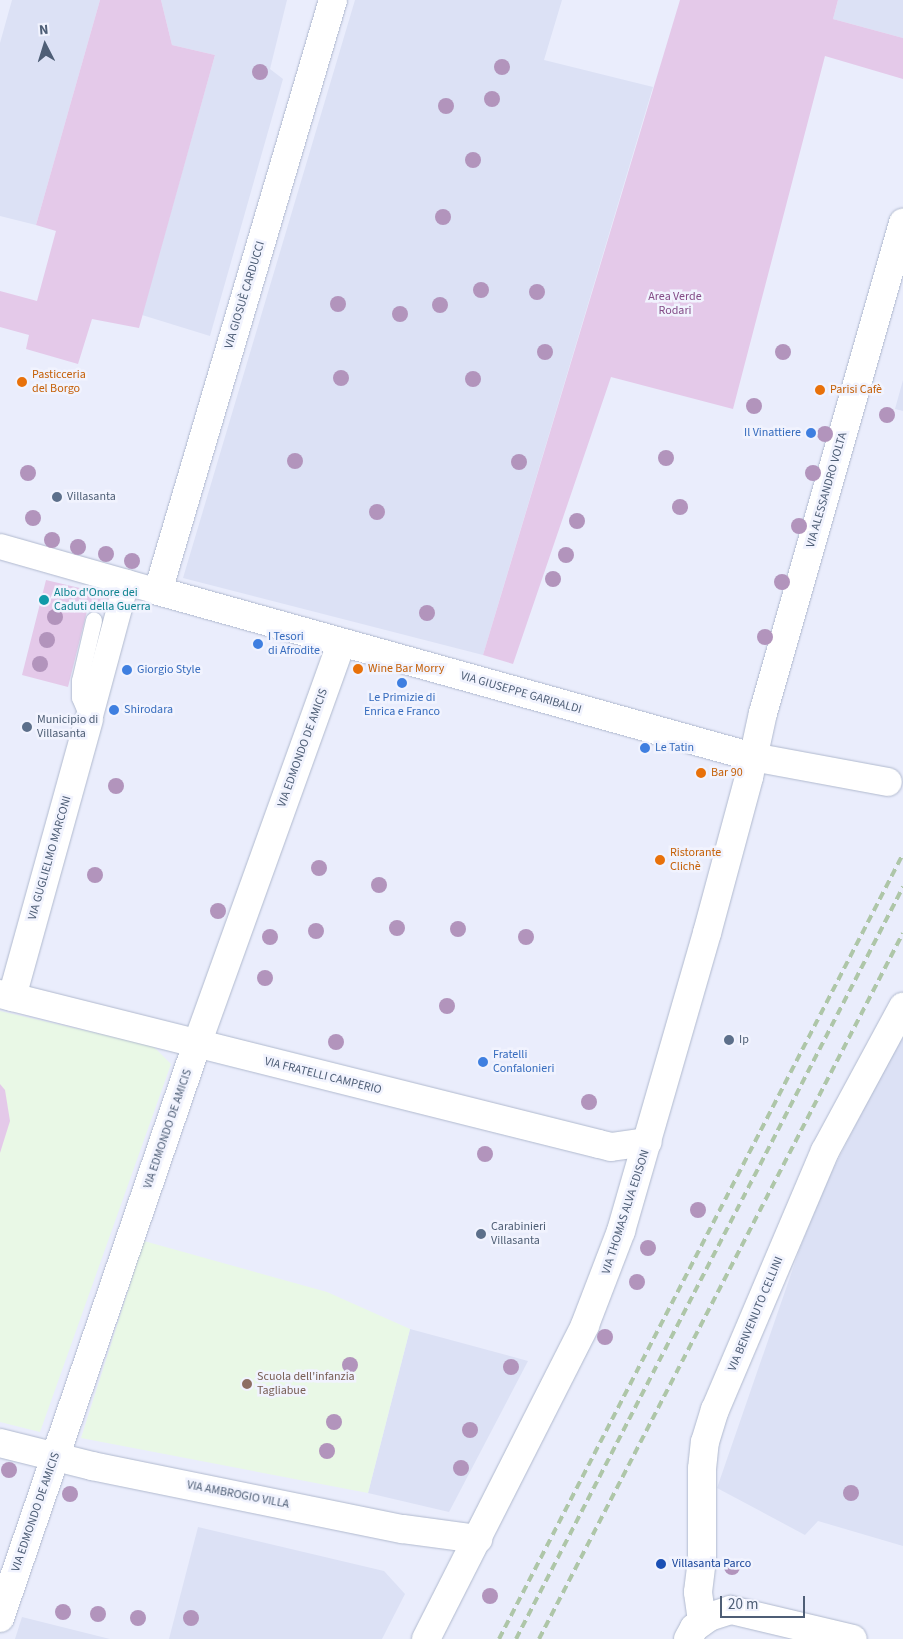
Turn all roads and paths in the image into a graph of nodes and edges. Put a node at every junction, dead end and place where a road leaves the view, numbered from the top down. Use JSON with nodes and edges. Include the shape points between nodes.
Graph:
{"nodes":[{"id":1,"x":333,"y":0,"type":"edge"},
{"id":2,"x":903,"y":223,"type":"edge"},
{"id":3,"x":0,"y":546,"type":"edge"},
{"id":4,"x":126,"y":582,"type":"junction"},
{"id":5,"x":158,"y":591,"type":"junction"},
{"id":6,"x":94,"y":621,"type":"dead end"},
{"id":7,"x":341,"y":642,"type":"junction"},
{"id":8,"x":89,"y":719,"type":"junction"},
{"id":9,"x":753,"y":757,"type":"junction"},
{"id":10,"x":888,"y":782,"type":"dead end"},
{"id":11,"x":6,"y":995,"type":"edge"},
{"id":12,"x":903,"y":1007,"type":"edge"},
{"id":13,"x":198,"y":1044,"type":"junction"},
{"id":14,"x":648,"y":1142,"type":"junction"},
{"id":15,"x":0,"y":1443,"type":"edge"},
{"id":16,"x":55,"y":1456,"type":"junction"},
{"id":17,"x":478,"y":1539,"type":"junction"},
{"id":18,"x":0,"y":1618,"type":"edge"},
{"id":19,"x":696,"y":1630,"type":"edge"},
{"id":20,"x":426,"y":1639,"type":"edge"},
{"id":21,"x":853,"y":1639,"type":"edge"}],
"edges":[{"from":1,"to":5,"type":"street","name":"VIA GIOSUÈ CARDUCCI"},
{"from":2,"to":9,"type":"street","name":"VIA ALESSANDRO VOLTA","via":[[762,713]]},
{"from":3,"to":4,"type":"street"},
{"from":4,"to":5,"type":"street"},
{"from":4,"to":8,"type":"street"},
{"from":5,"to":7,"type":"street","name":"VIA GIUSEPPE GARIBALDI"},
{"from":6,"to":8,"type":"lane","via":[[80,681],[80,698]]},
{"from":7,"to":9,"type":"street","name":"VIA GIUSEPPE GARIBALDI"},
{"from":7,"to":13,"type":"street","name":"VIA EDMONDO DE AMICIS"},
{"from":8,"to":11,"type":"street","name":"VIA GUGLIELMO MARCONI"},
{"from":9,"to":10,"type":"street","name":"VIA GIUSEPPE GARIBALDI"},
{"from":9,"to":14,"type":"street","name":"VIA THOMAS ALVA EDISON"},
{"from":11,"to":13,"type":"street","name":"VIA FRATELLI CAMPERIO"},
{"from":12,"to":19,"type":"street","name":"VIA BENVENUTO CELLINI","via":[[825,1151],[715,1410],[705,1442],[702,1469],[702,1559]]},
{"from":13,"to":14,"type":"street","name":"VIA FRATELLI CAMPERIO","via":[[611,1147]]},
{"from":13,"to":16,"type":"street","name":"VIA EDMONDO DE AMICIS"},
{"from":14,"to":17,"type":"street","name":"VIA THOMAS ALVA EDISON","via":[[621,1231],[585,1325]]},
{"from":15,"to":16,"type":"street","name":"VIA AMBROGIO VILLA"},
{"from":16,"to":17,"type":"street","name":"VIA AMBROGIO VILLA","via":[[403,1529]]},
{"from":16,"to":18,"type":"street","name":"VIA EDMONDO DE AMICIS"},
{"from":17,"to":20,"type":"street","name":"VIA THOMAS ALVA EDISON"},
{"from":19,"to":21,"type":"street","via":[[713,1615],[734,1610]]}]}
